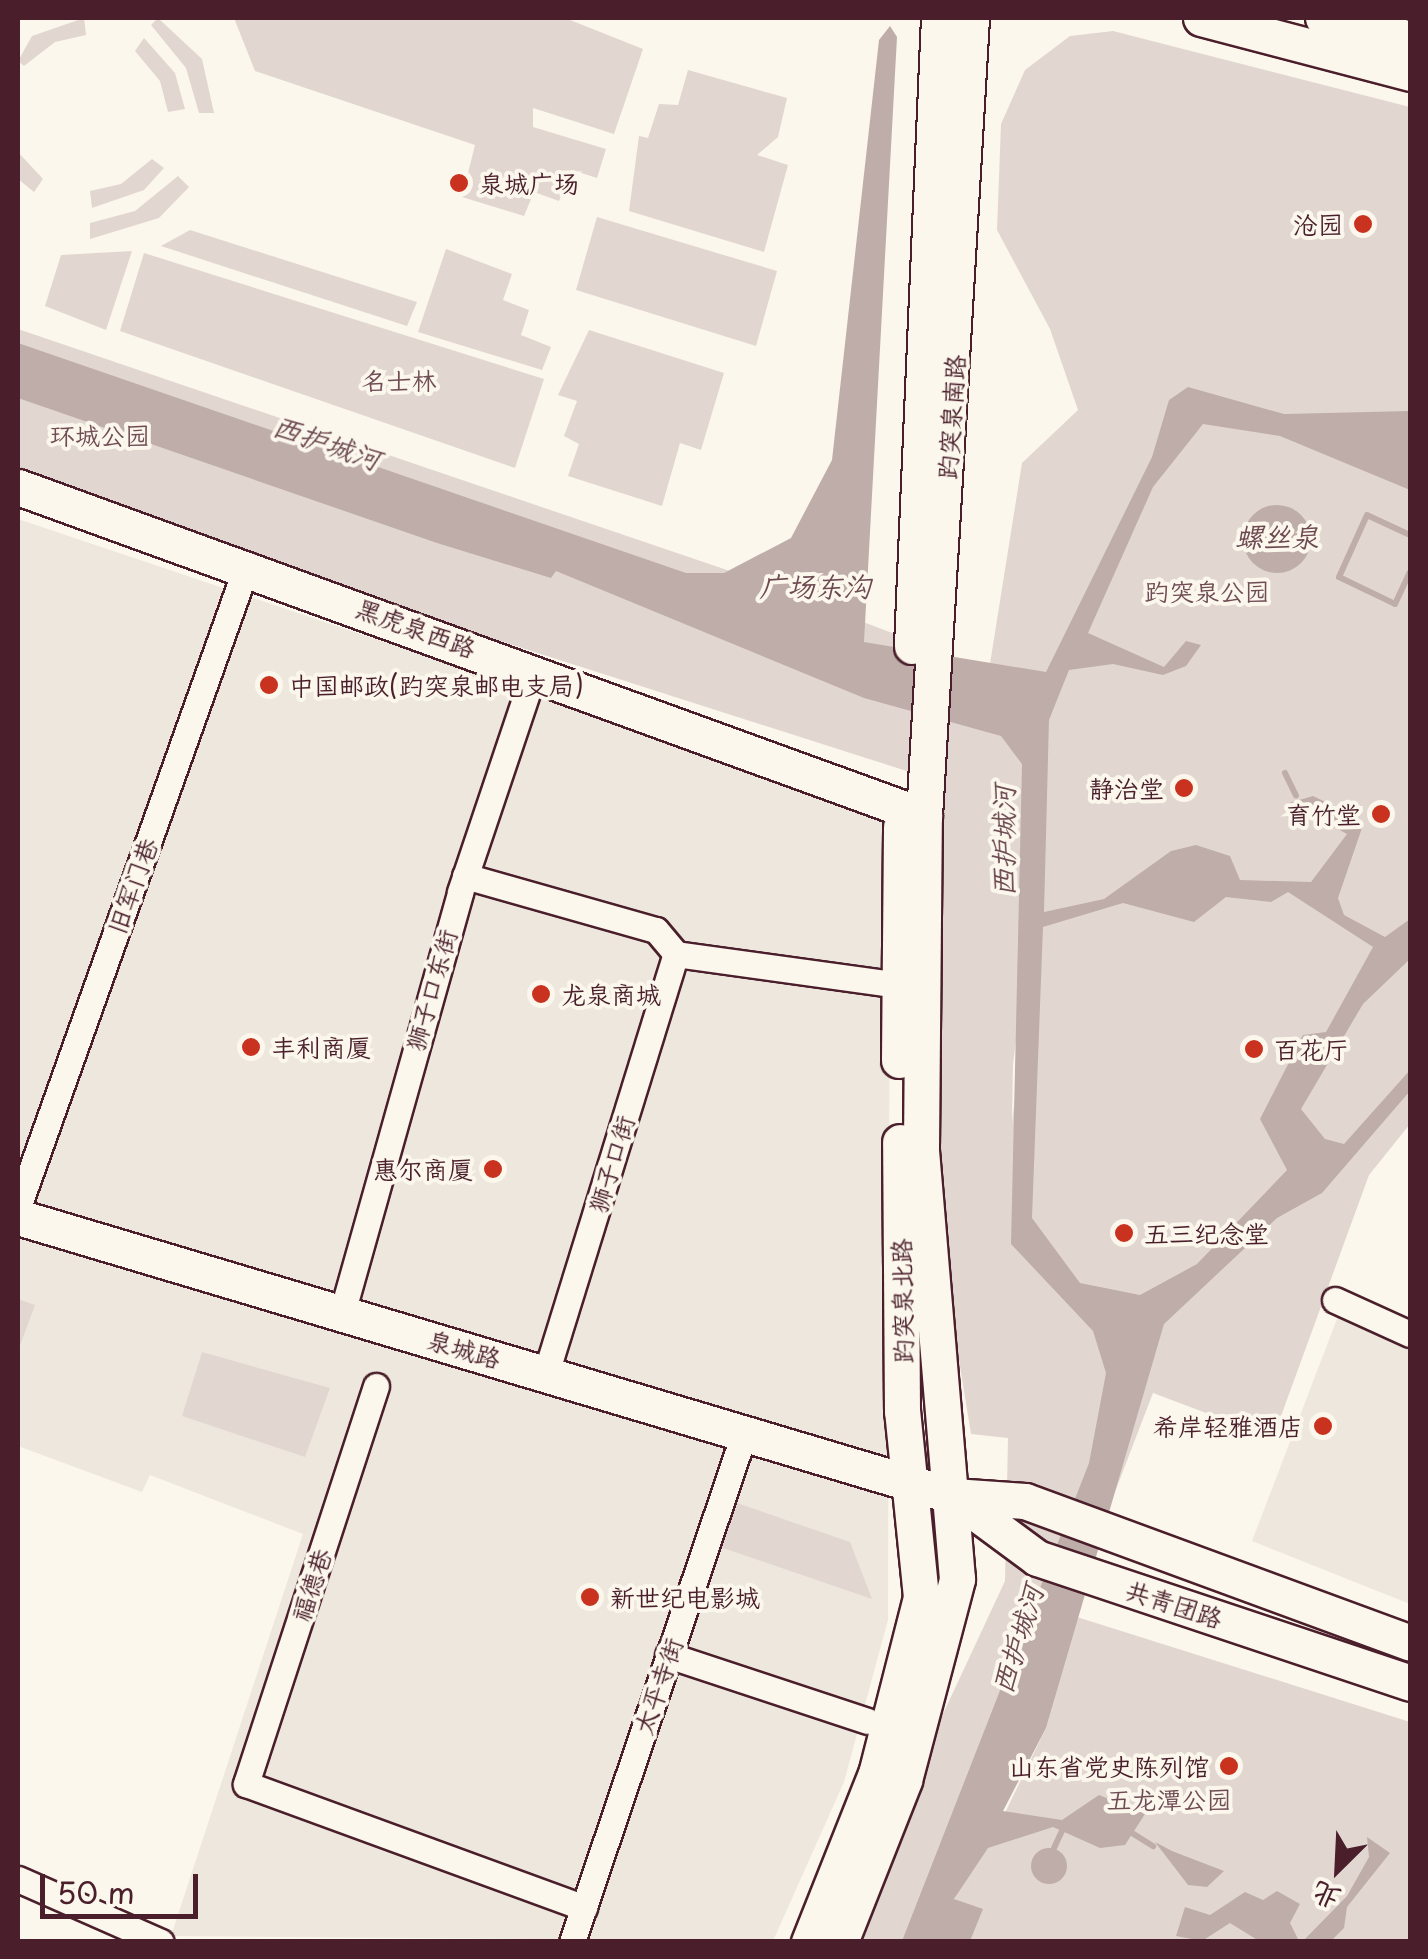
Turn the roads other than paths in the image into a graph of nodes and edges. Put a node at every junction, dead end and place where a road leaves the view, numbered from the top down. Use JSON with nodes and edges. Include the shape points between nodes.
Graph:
{"nodes":[{"id":1,"x":939,"y":18,"type":"edge"},
{"id":2,"x":971,"y":18,"type":"edge"},
{"id":3,"x":1201,"y":18,"type":"edge"},
{"id":4,"x":1324,"y":18,"type":"edge"},
{"id":5,"x":1410,"y":41,"type":"edge"},
{"id":6,"x":1410,"y":73,"type":"edge"},
{"id":7,"x":18,"y":487,"type":"edge"},
{"id":8,"x":246,"y":565,"type":"junction"},
{"id":9,"x":924,"y":643,"type":"junction"},
{"id":10,"x":534,"y":672,"type":"junction"},
{"id":11,"x":914,"y":795,"type":"junction"},
{"id":12,"x":465,"y":876,"type":"junction"},
{"id":13,"x":676,"y":954,"type":"junction"},
{"id":14,"x":898,"y":984,"type":"junction"},
{"id":15,"x":18,"y":1207,"type":"edge"},
{"id":16,"x":18,"y":1217,"type":"edge"},
{"id":17,"x":1335,"y":1300,"type":"dead end"},
{"id":18,"x":342,"y":1313,"type":"junction"},
{"id":19,"x":1410,"y":1334,"type":"edge"},
{"id":20,"x":546,"y":1373,"type":"junction"},
{"id":21,"x":376,"y":1386,"type":"dead end"},
{"id":22,"x":746,"y":1431,"type":"junction"},
{"id":23,"x":911,"y":1480,"type":"junction"},
{"id":24,"x":953,"y":1496,"type":"junction"},
{"id":25,"x":1410,"y":1643,"type":"edge"},
{"id":26,"x":668,"y":1655,"type":"junction"},
{"id":27,"x":1410,"y":1683,"type":"edge"},
{"id":28,"x":867,"y":1721,"type":"dead end"},
{"id":29,"x":18,"y":1879,"type":"edge"},
{"id":30,"x":584,"y":1908,"type":"junction"},
{"id":31,"x":161,"y":1942,"type":"edge"},
{"id":32,"x":572,"y":1942,"type":"edge"},
{"id":33,"x":809,"y":1942,"type":"edge"},
{"id":34,"x":840,"y":1942,"type":"edge"}],
"edges":[{"from":1,"to":9,"type":"main road","name":"趵突泉南路"},
{"from":2,"to":9,"type":"main road","name":"趵突泉南路"},
{"from":3,"to":6,"type":"main road"},
{"from":4,"to":5,"type":"main road"},
{"from":7,"to":8,"type":"main road","name":"黑虎泉西路"},
{"from":8,"to":10,"type":"main road","name":"黑虎泉西路"},
{"from":8,"to":15,"type":"street","name":"旧军门巷"},
{"from":9,"to":11,"type":"main road","name":"趵突泉南路"},
{"from":10,"to":11,"type":"main road","name":"黑虎泉西路"},
{"from":10,"to":12,"type":"street","name":"狮子口东街"},
{"from":11,"to":14,"type":"main road","name":"趵突泉北路"},
{"from":11,"to":24,"type":"main road","name":"趵突泉北路","via":[[922,1147]]},
{"from":12,"to":13,"type":"street","via":[[656,930]]},
{"from":12,"to":18,"type":"street","name":"狮子口东街"},
{"from":13,"to":14,"type":"street"},
{"from":13,"to":20,"type":"street","name":"狮子口街"},
{"from":14,"to":23,"type":"main road","name":"趵突泉北路","via":[[902,1411]]},
{"from":16,"to":18,"type":"main road","name":"泉城路"},
{"from":17,"to":19,"type":"street"},
{"from":18,"to":20,"type":"main road","name":"泉城路"},
{"from":20,"to":22,"type":"main road","name":"泉城路"},
{"from":21,"to":30,"type":"street","name":"福德巷","via":[[246,1784]]},
{"from":22,"to":23,"type":"main road","name":"泉城路"},
{"from":22,"to":26,"type":"street","name":"太平寺街"},
{"from":23,"to":24,"type":"main road","name":"共青团路"},
{"from":23,"to":33,"type":"main road","name":"趵突泉北路","via":[[921,1597],[876,1774]]},
{"from":24,"to":25,"type":"main road","name":"共青团路","via":[[1038,1506]]},
{"from":24,"to":27,"type":"main road","name":"共青团路","via":[[1037,1558]]},
{"from":24,"to":34,"type":"main road","name":"趵突泉北路","via":[[954,1611],[904,1780]]},
{"from":26,"to":28,"type":"street"},
{"from":26,"to":30,"type":"street","name":"太平寺街"},
{"from":29,"to":31,"type":"street"},
{"from":30,"to":32,"type":"street","name":"太平寺街"}]}
